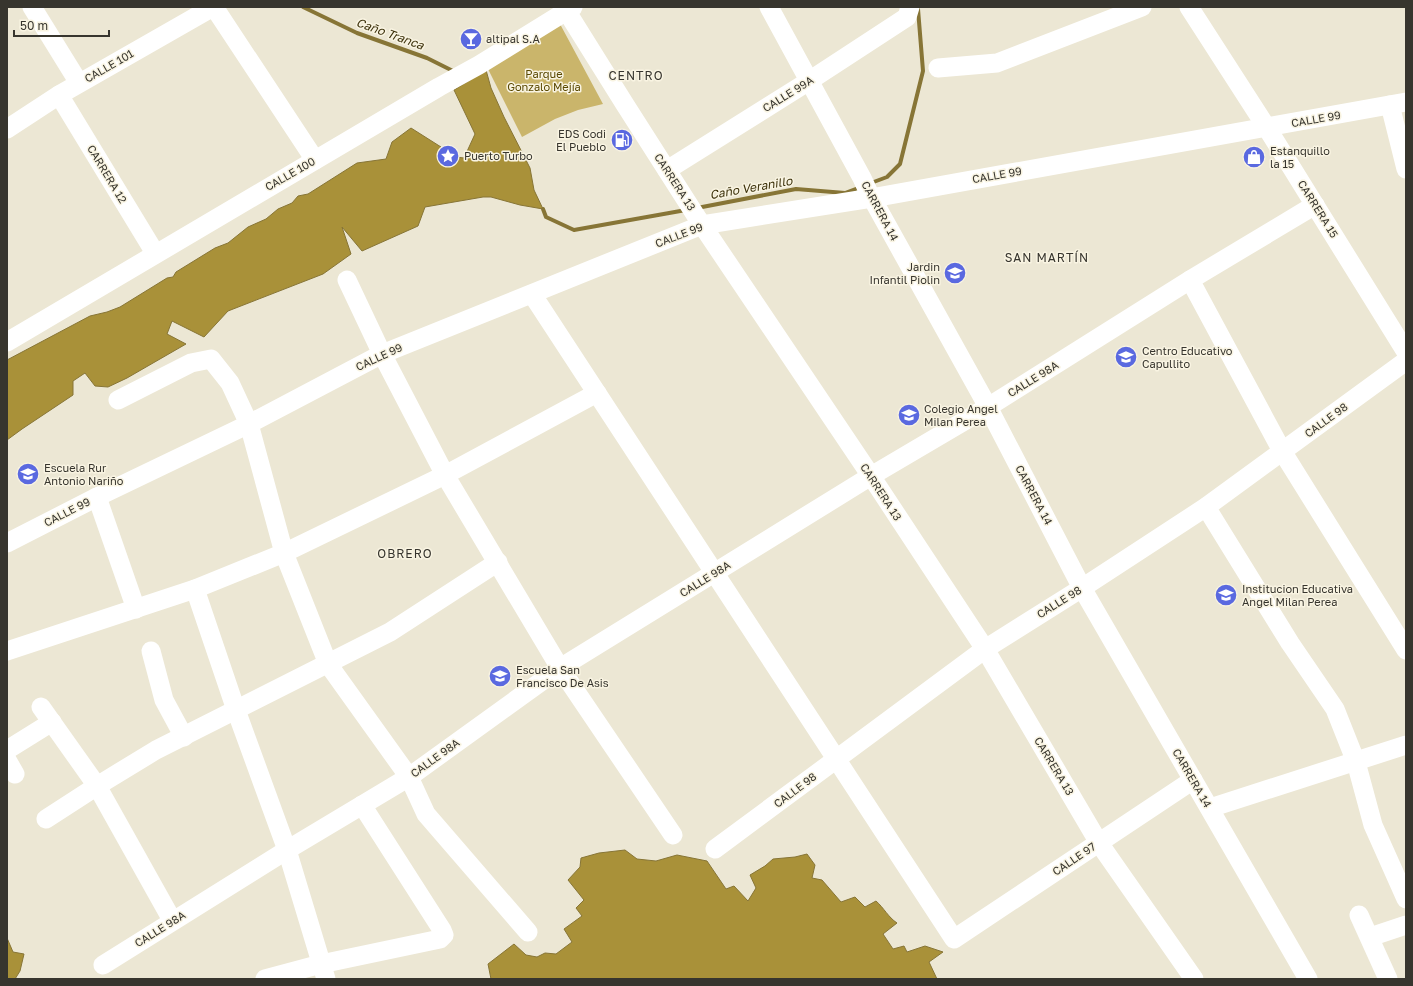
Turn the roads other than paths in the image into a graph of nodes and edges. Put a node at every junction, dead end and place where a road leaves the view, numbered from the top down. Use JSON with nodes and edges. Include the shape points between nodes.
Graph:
{"nodes":[{"id":1,"x":32,"y":7,"type":"edge"},
{"id":2,"x":214,"y":7,"type":"edge"},
{"id":3,"x":769,"y":7,"type":"edge"},
{"id":4,"x":1142,"y":7,"type":"edge"},
{"id":5,"x":1189,"y":7,"type":"edge"},
{"id":6,"x":568,"y":8,"type":"edge"},
{"id":7,"x":908,"y":12,"type":"edge"},
{"id":8,"x":938,"y":68,"type":"dead end"},
{"id":9,"x":809,"y":81,"type":"junction"},
{"id":10,"x":79,"y":83,"type":"junction"},
{"id":11,"x":59,"y":95,"type":"junction"},
{"id":12,"x":1398,"y":104,"type":"edge"},
{"id":13,"x":1267,"y":128,"type":"junction"},
{"id":14,"x":7,"y":129,"type":"edge"},
{"id":15,"x":315,"y":160,"type":"junction"},
{"id":16,"x":1406,"y":169,"type":"edge"},
{"id":17,"x":667,"y":170,"type":"junction"},
{"id":18,"x":867,"y":189,"type":"junction"},
{"id":19,"x":1315,"y":205,"type":"junction"},
{"id":20,"x":700,"y":222,"type":"junction"},
{"id":21,"x":155,"y":253,"type":"junction"},
{"id":22,"x":347,"y":280,"type":"dead end"},
{"id":23,"x":1190,"y":280,"type":"junction"},
{"id":24,"x":532,"y":294,"type":"junction"},
{"id":25,"x":7,"y":342,"type":"edge"},
{"id":26,"x":1406,"y":352,"type":"edge"},
{"id":27,"x":382,"y":354,"type":"junction"},
{"id":28,"x":1406,"y":361,"type":"edge"},
{"id":29,"x":597,"y":393,"type":"junction"},
{"id":30,"x":118,"y":400,"type":"dead end"},
{"id":31,"x":988,"y":408,"type":"junction"},
{"id":32,"x":249,"y":424,"type":"junction"},
{"id":33,"x":1282,"y":451,"type":"junction"},
{"id":34,"x":445,"y":475,"type":"junction"},
{"id":35,"x":871,"y":476,"type":"junction"},
{"id":36,"x":97,"y":497,"type":"junction"},
{"id":37,"x":1206,"y":507,"type":"junction"},
{"id":38,"x":7,"y":543,"type":"edge"},
{"id":39,"x":284,"y":553,"type":"junction"},
{"id":40,"x":498,"y":562,"type":"junction"},
{"id":41,"x":715,"y":573,"type":"junction"},
{"id":42,"x":1082,"y":588,"type":"junction"},
{"id":43,"x":195,"y":589,"type":"junction"},
{"id":44,"x":136,"y":609,"type":"junction"},
{"id":45,"x":985,"y":649,"type":"junction"},
{"id":46,"x":1406,"y":650,"type":"edge"},
{"id":47,"x":7,"y":651,"type":"edge"},
{"id":48,"x":151,"y":651,"type":"dead end"},
{"id":49,"x":328,"y":664,"type":"junction"},
{"id":50,"x":560,"y":668,"type":"junction"},
{"id":51,"x":236,"y":710,"type":"junction"},
{"id":52,"x":184,"y":737,"type":"junction"},
{"id":53,"x":1406,"y":745,"type":"edge"},
{"id":54,"x":7,"y":750,"type":"edge"},
{"id":55,"x":837,"y":759,"type":"junction"},
{"id":56,"x":1356,"y":762,"type":"junction"},
{"id":57,"x":409,"y":777,"type":"junction"},
{"id":58,"x":1193,"y":780,"type":"junction"},
{"id":59,"x":97,"y":786,"type":"junction"},
{"id":60,"x":362,"y":805,"type":"junction"},
{"id":61,"x":1210,"y":808,"type":"junction"},
{"id":62,"x":46,"y":819,"type":"dead end"},
{"id":63,"x":673,"y":835,"type":"dead end"},
{"id":64,"x":1099,"y":843,"type":"junction"},
{"id":65,"x":715,"y":849,"type":"dead end"},
{"id":66,"x":287,"y":850,"type":"junction"},
{"id":67,"x":1406,"y":899,"type":"edge"},
{"id":68,"x":1359,"y":915,"type":"dead end"},
{"id":69,"x":172,"y":920,"type":"junction"},
{"id":70,"x":1406,"y":925,"type":"edge"},
{"id":71,"x":528,"y":932,"type":"dead end"},
{"id":72,"x":1370,"y":937,"type":"junction"},
{"id":73,"x":103,"y":965,"type":"dead end"},
{"id":74,"x":324,"y":971,"type":"edge"},
{"id":75,"x":265,"y":979,"type":"edge"},
{"id":76,"x":1194,"y":979,"type":"edge"},
{"id":77,"x":1308,"y":979,"type":"edge"},
{"id":78,"x":1388,"y":979,"type":"edge"}],
"edges":[{"from":1,"to":10,"type":"street"},
{"from":2,"to":10,"type":"street","name":"CALLE 101"},
{"from":2,"to":15,"type":"street"},
{"from":3,"to":9,"type":"street","name":"CARRERA 14"},
{"from":4,"to":8,"type":"street","via":[[997,63]]},
{"from":5,"to":13,"type":"street","name":"CARRERA 15"},
{"from":6,"to":15,"type":"street","name":"CALLE 100","via":[[479,65]]},
{"from":6,"to":17,"type":"street","name":"CARRERA 13"},
{"from":7,"to":9,"type":"street","name":"CALLE 99A"},
{"from":9,"to":17,"type":"street","name":"CALLE 99A"},
{"from":9,"to":18,"type":"street","name":"CARRERA 14"},
{"from":10,"to":11,"type":"street","name":"CALLE 101"},
{"from":11,"to":14,"type":"street","name":"CALLE 101"},
{"from":11,"to":21,"type":"street","name":"CARRERA 12"},
{"from":12,"to":13,"type":"street","name":"CALLE 99"},
{"from":12,"to":16,"type":"street"},
{"from":13,"to":18,"type":"street","name":"CALLE 99"},
{"from":13,"to":19,"type":"street","name":"CARRERA 15"},
{"from":15,"to":21,"type":"street","name":"CALLE 100"},
{"from":17,"to":20,"type":"street","name":"CARRERA 13"},
{"from":18,"to":20,"type":"street","name":"CALLE 99"},
{"from":18,"to":31,"type":"street","name":"CARRERA 14"},
{"from":19,"to":23,"type":"street","name":"CALLE 98A"},
{"from":19,"to":26,"type":"street","name":"CARRERA 15"},
{"from":20,"to":24,"type":"street","name":"CALLE 99"},
{"from":20,"to":35,"type":"street","name":"CARRERA 13"},
{"from":21,"to":25,"type":"street","name":"CALLE 100"},
{"from":22,"to":27,"type":"street"},
{"from":23,"to":31,"type":"street","name":"CALLE 98A"},
{"from":23,"to":33,"type":"street"},
{"from":24,"to":27,"type":"street","name":"CALLE 99"},
{"from":24,"to":29,"type":"street"},
{"from":27,"to":32,"type":"street","name":"CALLE 99"},
{"from":27,"to":34,"type":"street"},
{"from":28,"to":33,"type":"street","name":"CALLE 98"},
{"from":29,"to":34,"type":"street"},
{"from":29,"to":41,"type":"street"},
{"from":30,"to":32,"type":"street","via":[[191,363],[211,359],[230,383]]},
{"from":31,"to":35,"type":"street","name":"CALLE 98A"},
{"from":31,"to":42,"type":"street","name":"CARRERA 14"},
{"from":32,"to":36,"type":"street","name":"CALLE 99"},
{"from":32,"to":39,"type":"street"},
{"from":33,"to":37,"type":"street","name":"CALLE 98"},
{"from":33,"to":46,"type":"street"},
{"from":34,"to":39,"type":"street"},
{"from":34,"to":40,"type":"street"},
{"from":35,"to":41,"type":"street","name":"CALLE 98A"},
{"from":35,"to":45,"type":"street","name":"CARRERA 13"},
{"from":36,"to":38,"type":"street","name":"CALLE 99"},
{"from":36,"to":44,"type":"street"},
{"from":37,"to":42,"type":"street","name":"CALLE 98"},
{"from":37,"to":56,"type":"street","via":[[1290,643],[1335,709]]},
{"from":39,"to":43,"type":"street"},
{"from":39,"to":49,"type":"street"},
{"from":40,"to":49,"type":"street","via":[[390,632]]},
{"from":40,"to":50,"type":"street"},
{"from":41,"to":50,"type":"street","name":"CALLE 98A"},
{"from":41,"to":55,"type":"street"},
{"from":42,"to":45,"type":"street","name":"CALLE 98"},
{"from":42,"to":58,"type":"street","name":"CARRERA 14"},
{"from":43,"to":44,"type":"street"},
{"from":43,"to":51,"type":"street"},
{"from":44,"to":47,"type":"street"},
{"from":45,"to":55,"type":"street","name":"CALLE 98"},
{"from":45,"to":64,"type":"street","name":"CARRERA 13"},
{"from":48,"to":52,"type":"street","via":[[164,700]]},
{"from":49,"to":51,"type":"street"},
{"from":49,"to":57,"type":"street"},
{"from":50,"to":57,"type":"street","name":"CALLE 98A"},
{"from":50,"to":63,"type":"street"},
{"from":51,"to":52,"type":"street"},
{"from":51,"to":66,"type":"street"},
{"from":52,"to":59,"type":"street","via":[[156,750]]},
{"from":53,"to":56,"type":"street"},
{"from":54,"to":59,"type":"street","via":[[46,714]]},
{"from":55,"to":64,"type":"street","name":"CALLE 97","via":[[954,938]]},
{"from":55,"to":65,"type":"street","name":"CALLE 98"},
{"from":56,"to":61,"type":"street"},
{"from":56,"to":67,"type":"street","via":[[1373,825]]},
{"from":57,"to":60,"type":"street","name":"CALLE 98A"},
{"from":57,"to":71,"type":"street","via":[[426,814]]},
{"from":58,"to":61,"type":"street","name":"CARRERA 14"},
{"from":58,"to":64,"type":"street","name":"CALLE 97"},
{"from":59,"to":62,"type":"street"},
{"from":59,"to":69,"type":"street"},
{"from":60,"to":66,"type":"street","name":"CALLE 98A"},
{"from":60,"to":74,"type":"street","via":[[444,935],[440,940]]},
{"from":61,"to":77,"type":"street","name":"CARRERA 14"},
{"from":64,"to":76,"type":"street","name":"CARRERA 13"},
{"from":66,"to":69,"type":"street","name":"CALLE 98A"},
{"from":66,"to":74,"type":"street"},
{"from":68,"to":72,"type":"street"},
{"from":69,"to":73,"type":"street","name":"CALLE 98A"},
{"from":70,"to":72,"type":"street"},
{"from":72,"to":78,"type":"street"},
{"from":74,"to":75,"type":"street"}]}
